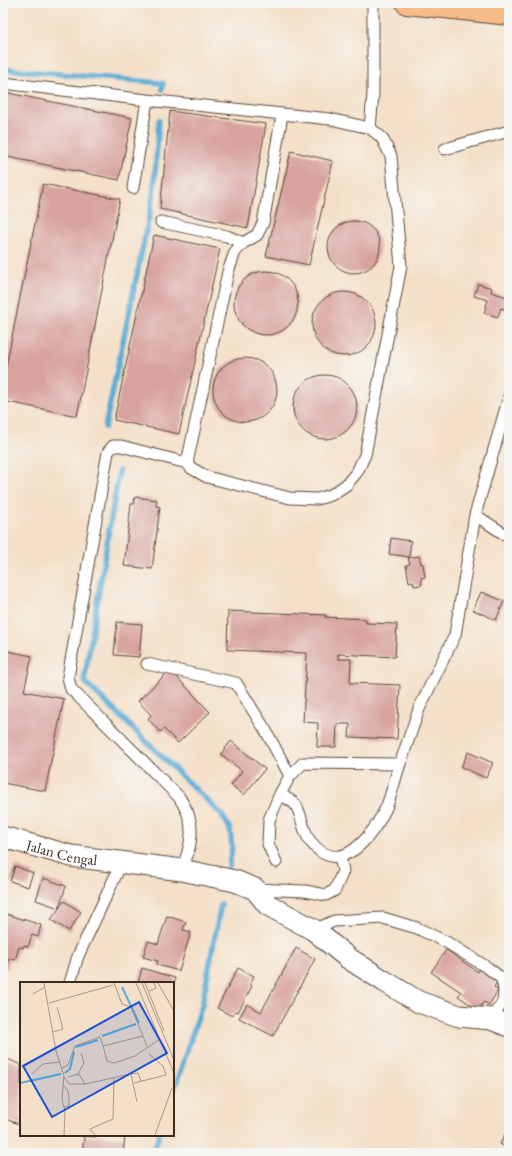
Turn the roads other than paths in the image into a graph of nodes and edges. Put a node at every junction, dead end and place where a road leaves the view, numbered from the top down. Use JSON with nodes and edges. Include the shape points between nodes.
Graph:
{"nodes":[{"id":1,"x":373,"y":3,"type":"edge"},
{"id":2,"x":407,"y":3,"type":"edge"},
{"id":3,"x":509,"y":14,"type":"edge"},
{"id":4,"x":3,"y":83,"type":"edge"},
{"id":5,"x":147,"y":100,"type":"junction"},
{"id":6,"x":282,"y":115,"type":"junction"},
{"id":7,"x":370,"y":128,"type":"junction"},
{"id":8,"x":509,"y":131,"type":"edge"},
{"id":9,"x":445,"y":149,"type":"dead end"},
{"id":10,"x":133,"y":188,"type":"dead end"},
{"id":11,"x":161,"y":222,"type":"dead end"},
{"id":12,"x":243,"y":243,"type":"junction"},
{"id":13,"x":509,"y":397,"type":"edge"},
{"id":14,"x":187,"y":463,"type":"junction"},
{"id":15,"x":475,"y":515,"type":"junction"},
{"id":16,"x":509,"y":537,"type":"edge"},
{"id":17,"x":147,"y":664,"type":"dead end"},
{"id":18,"x":400,"y":764,"type":"junction"},
{"id":19,"x":290,"y":776,"type":"junction"},
{"id":20,"x":280,"y":794,"type":"junction"},
{"id":21,"x":3,"y":838,"type":"edge"},
{"id":22,"x":340,"y":857,"type":"junction"},
{"id":23,"x":122,"y":862,"type":"junction"},
{"id":24,"x":276,"y":862,"type":"dead end"},
{"id":25,"x":182,"y":870,"type":"junction"},
{"id":26,"x":255,"y":889,"type":"junction"},
{"id":27,"x":314,"y":930,"type":"junction"},
{"id":28,"x":70,"y":982,"type":"edge"},
{"id":29,"x":500,"y":1023,"type":"edge"}],
"edges":[{"from":1,"to":7,"type":"lane","via":[[373,94]]},
{"from":2,"to":3,"type":"highway"},
{"from":4,"to":5,"type":"lane"},
{"from":5,"to":6,"type":"lane"},
{"from":5,"to":10,"type":"lane"},
{"from":6,"to":7,"type":"lane","via":[[330,119]]},
{"from":6,"to":12,"type":"lane","via":[[263,223],[257,235]]},
{"from":7,"to":14,"type":"lane","via":[[382,138],[391,156],[401,266],[365,455],[357,472],[346,485],[331,495],[317,499],[290,498],[207,477]]},
{"from":8,"to":9,"type":"lane"},
{"from":11,"to":12,"type":"lane","via":[[227,236]]},
{"from":12,"to":14,"type":"lane","via":[[235,252],[228,272]]},
{"from":13,"to":15,"type":"lane"},
{"from":14,"to":25,"type":"lane","via":[[121,446],[113,446],[108,452],[68,677],[71,689],[179,797],[188,813],[192,830]]},
{"from":15,"to":16,"type":"lane"},
{"from":15,"to":18,"type":"lane","via":[[455,635],[419,709]]},
{"from":17,"to":19,"type":"lane","via":[[236,683]]},
{"from":18,"to":19,"type":"lane","via":[[303,763]]},
{"from":18,"to":22,"type":"lane","via":[[377,824],[353,852]]},
{"from":19,"to":20,"type":"lane"},
{"from":20,"to":22,"type":"lane","via":[[295,805],[309,840],[317,849],[328,855]]},
{"from":20,"to":24,"type":"lane","via":[[269,820],[268,844]]},
{"from":21,"to":23,"type":"street","name":"Jalan Cengal","via":[[71,856]]},
{"from":22,"to":26,"type":"lane","via":[[343,871],[335,890],[326,895],[305,891]]},
{"from":23,"to":25,"type":"street","name":"Jalan Cengal"},
{"from":23,"to":28,"type":"lane","via":[[78,956]]},
{"from":25,"to":26,"type":"street","name":"Jalan Cengal","via":[[217,877]]},
{"from":26,"to":27,"type":"street","via":[[268,905]]},
{"from":27,"to":29,"type":"street","via":[[348,958],[419,1002],[459,1016]]},
{"from":27,"to":29,"type":"lane","via":[[334,921],[383,918],[417,928],[448,943],[501,978],[504,987]]}]}
